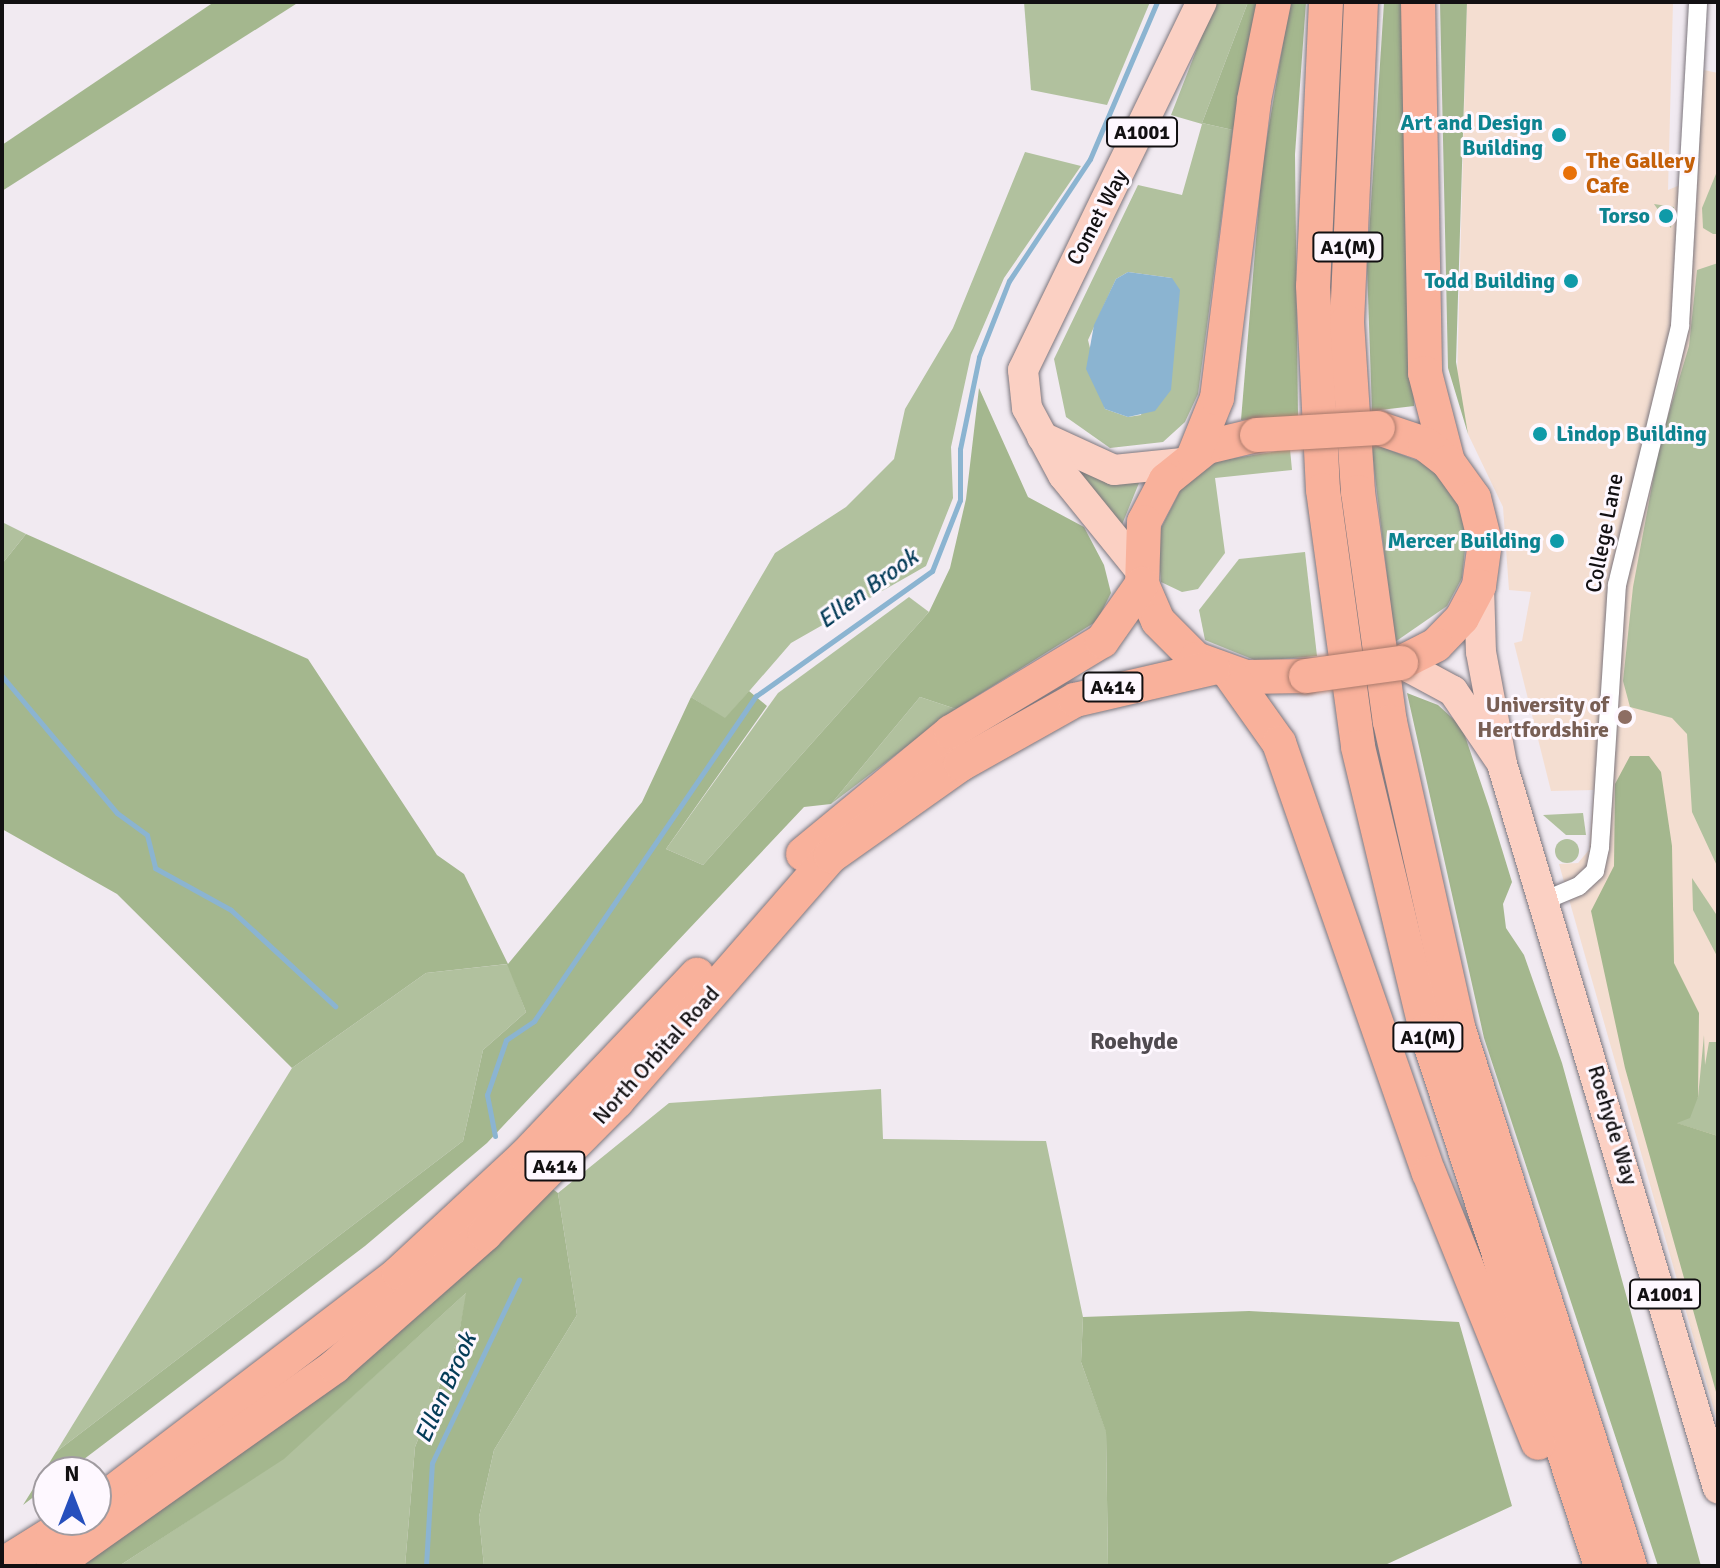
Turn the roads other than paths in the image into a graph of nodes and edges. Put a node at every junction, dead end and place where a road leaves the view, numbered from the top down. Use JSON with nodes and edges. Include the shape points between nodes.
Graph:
{"nodes":[{"id":1,"x":1202,"y":2,"type":"edge"},
{"id":2,"x":1274,"y":2,"type":"edge"},
{"id":3,"x":1326,"y":2,"type":"edge"},
{"id":4,"x":1361,"y":2,"type":"edge"},
{"id":5,"x":1418,"y":2,"type":"edge"},
{"id":6,"x":1698,"y":2,"type":"edge"},
{"id":7,"x":1040,"y":436,"type":"junction"},
{"id":8,"x":1188,"y":459,"type":"junction"},
{"id":9,"x":1448,"y":462,"type":"junction"},
{"id":10,"x":1141,"y":577,"type":"junction"},
{"id":11,"x":1479,"y":586,"type":"junction"},
{"id":12,"x":1401,"y":663,"type":"junction"},
{"id":13,"x":1221,"y":671,"type":"junction"},
{"id":14,"x":1502,"y":764,"type":"junction"},
{"id":15,"x":1541,"y":902,"type":"junction"},
{"id":16,"x":1718,"y":1488,"type":"edge"},
{"id":17,"x":112,"y":1493,"type":"edge"},
{"id":18,"x":48,"y":1536,"type":"edge"},
{"id":19,"x":2,"y":1565,"type":"edge"},
{"id":20,"x":53,"y":1566,"type":"edge"},
{"id":21,"x":1599,"y":1566,"type":"edge"},
{"id":22,"x":1630,"y":1566,"type":"edge"}],
"edges":[{"from":1,"to":7,"type":"main road","name":"Comet Way","number":"A1001","via":[[1029,348],[1024,389]]},
{"from":2,"to":8,"type":"highway","via":[[1251,115],[1217,398]]},
{"from":3,"to":21,"type":"highway","number":"A1(M)","via":[[1313,302],[1323,490],[1358,747],[1426,1031]]},
{"from":4,"to":22,"type":"highway","number":"A1(M)","via":[[1347,322],[1358,492],[1390,722],[1458,1027]]},
{"from":5,"to":9,"type":"highway","via":[[1425,373]]},
{"from":6,"to":15,"type":"street","name":"College Lane","via":[[1680,326],[1617,585],[1600,847],[1595,871],[1579,886]]},
{"from":7,"to":8,"type":"main road","via":[[1114,470]]},
{"from":7,"to":10,"type":"main road","name":"Comet Way","number":"A1001"},
{"from":8,"to":9,"type":"highway","bridge":true,"via":[[1257,435],[1378,428],[1425,444]]},
{"from":8,"to":10,"type":"highway","via":[[1149,511]]},
{"from":9,"to":11,"type":"highway","via":[[1482,519]]},
{"from":10,"to":13,"type":"highway","via":[[1168,635]]},
{"from":10,"to":17,"type":"highway","name":"North Orbital Road","number":"A414","via":[[1102,641],[951,732],[842,817],[580,1101],[399,1273]]},
{"from":11,"to":12,"type":"highway","via":[[1451,633]]},
{"from":11,"to":14,"type":"main road","name":"Roehyde Way","number":"A1001","via":[[1481,652]]},
{"from":12,"to":13,"type":"highway","name":"North Orbital Road","bridge":true,"via":[[1306,676]]},
{"from":12,"to":14,"type":"main road","name":"Roehyde Way","number":"A1001","via":[[1453,691]]},
{"from":13,"to":20,"type":"highway","name":"North Orbital Road","number":"A414","via":[[1075,700],[961,764],[831,856],[617,1101],[485,1234],[335,1366]]},
{"from":13,"to":21,"type":"highway","via":[[1279,743],[1429,1173],[1536,1439]]},
{"from":14,"to":15,"type":"main road","name":"Roehyde Way","number":"A1001"},
{"from":15,"to":16,"type":"main road","name":"Roehyde Way","number":"A1001","via":[[1668,1304]]},
{"from":18,"to":19,"type":"highway"}]}
